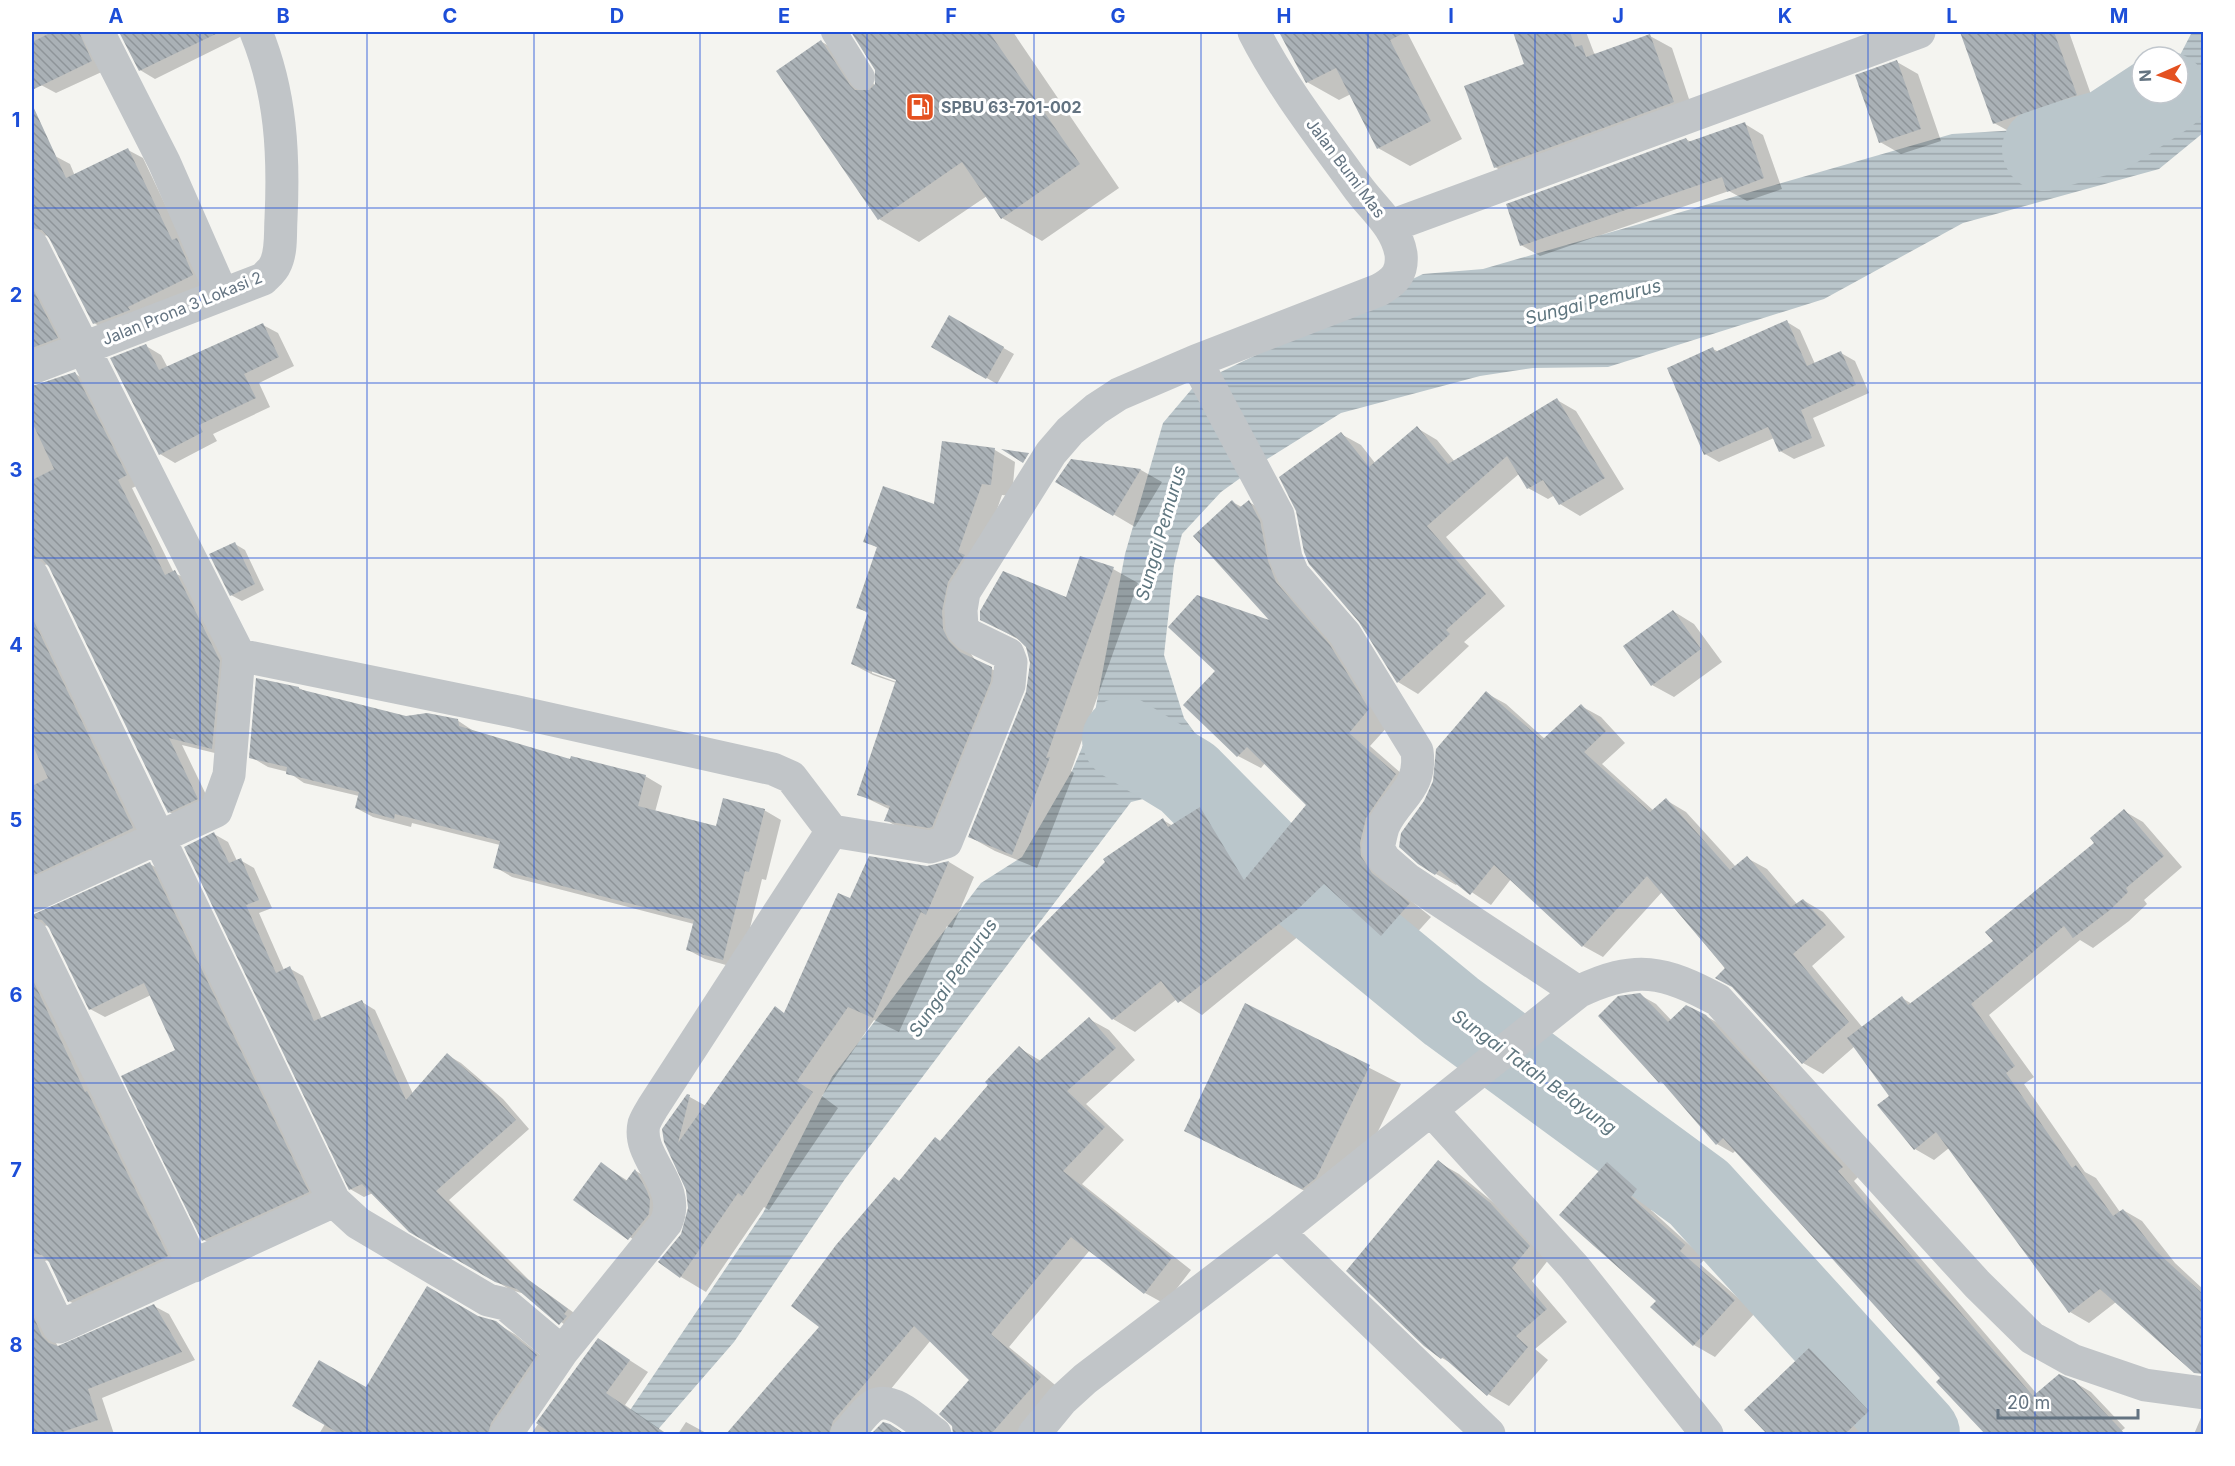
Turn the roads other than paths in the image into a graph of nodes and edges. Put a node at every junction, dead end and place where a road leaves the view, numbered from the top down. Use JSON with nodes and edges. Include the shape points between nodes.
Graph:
{"nodes":[{"id":1,"x":98,"y":32,"type":"edge"},
{"id":2,"x":256,"y":32,"type":"edge"},
{"id":3,"x":834,"y":32,"type":"edge"},
{"id":4,"x":1254,"y":32,"type":"edge"},
{"id":5,"x":1919,"y":32,"type":"edge"},
{"id":6,"x":862,"y":77,"type":"dead end"},
{"id":7,"x":1390,"y":226,"type":"junction"},
{"id":8,"x":32,"y":246,"type":"edge"},
{"id":9,"x":222,"y":294,"type":"junction"},
{"id":10,"x":82,"y":348,"type":"junction"},
{"id":11,"x":32,"y":368,"type":"edge"},
{"id":12,"x":1199,"y":368,"type":"junction"},
{"id":13,"x":32,"y":575,"type":"edge"},
{"id":14,"x":239,"y":655,"type":"junction"},
{"id":15,"x":832,"y":831,"type":"junction"},
{"id":16,"x":156,"y":837,"type":"junction"},
{"id":17,"x":32,"y":896,"type":"edge"},
{"id":18,"x":32,"y":936,"type":"edge"},
{"id":19,"x":1571,"y":999,"type":"junction"},
{"id":20,"x":1431,"y":1110,"type":"junction"},
{"id":21,"x":333,"y":1201,"type":"junction"},
{"id":22,"x":1278,"y":1232,"type":"junction"},
{"id":23,"x":194,"y":1266,"type":"junction"},
{"id":24,"x":32,"y":1271,"type":"edge"},
{"id":25,"x":562,"y":1352,"type":"junction"},
{"id":26,"x":2204,"y":1393,"type":"edge"},
{"id":27,"x":506,"y":1434,"type":"edge"},
{"id":28,"x":847,"y":1434,"type":"edge"},
{"id":29,"x":935,"y":1434,"type":"edge"},
{"id":30,"x":1034,"y":1434,"type":"edge"},
{"id":31,"x":1489,"y":1434,"type":"edge"},
{"id":32,"x":1707,"y":1434,"type":"edge"}],
"edges":[{"from":1,"to":9,"type":"street","via":[[164,162]]},
{"from":2,"to":9,"type":"street","name":"Jalan Prona 3 Lokasi 2","via":[[281,119],[280,247],[275,266],[263,279]]},
{"from":3,"to":6,"type":"lane"},
{"from":4,"to":7,"type":"street","name":"Jalan Bumi Mas","via":[[1275,73],[1364,197]]},
{"from":5,"to":7,"type":"street"},
{"from":7,"to":12,"type":"street","name":"Jalan Bumi Mas","via":[[1401,253],[1401,271],[1393,282]]},
{"from":8,"to":10,"type":"street"},
{"from":9,"to":10,"type":"street","name":"Jalan Prona 3 Lokasi 2"},
{"from":10,"to":11,"type":"street","name":"Jalan Prona 3 Lokasi 2"},
{"from":10,"to":14,"type":"street"},
{"from":12,"to":15,"type":"street","name":"Jalan Bumi Mas","via":[[1119,394],[1070,430],[1032,480],[964,592],[962,628],[1008,654],[1011,662],[1009,685],[946,842],[930,847]]},
{"from":12,"to":19,"type":"street","via":[[1278,515],[1293,574],[1346,634],[1417,751],[1416,779],[1383,826],[1378,848],[1384,859]]},
{"from":13,"to":16,"type":"street"},
{"from":14,"to":15,"type":"street","via":[[773,769],[791,777]]},
{"from":14,"to":16,"type":"street","via":[[229,775],[216,811]]},
{"from":15,"to":25,"type":"street","via":[[644,1124],[644,1140],[671,1201],[666,1223]]},
{"from":16,"to":17,"type":"street"},
{"from":16,"to":21,"type":"street"},
{"from":18,"to":23,"type":"street"},
{"from":19,"to":20,"type":"street"},
{"from":19,"to":26,"type":"street","via":[[1606,979],[1665,975],[1718,1000],[1977,1284],[2032,1338],[2072,1360],[2145,1384]]},
{"from":20,"to":22,"type":"street"},
{"from":20,"to":32,"type":"street","via":[[1574,1267]]},
{"from":21,"to":23,"type":"street"},
{"from":21,"to":25,"type":"street","via":[[358,1222],[488,1300],[505,1304]]},
{"from":22,"to":30,"type":"street","via":[[1085,1379]]},
{"from":22,"to":31,"type":"street"},
{"from":23,"to":24,"type":"street","via":[[59,1327]]},
{"from":25,"to":27,"type":"street"},
{"from":28,"to":29,"type":"street","via":[[880,1403],[896,1407]]}]}
